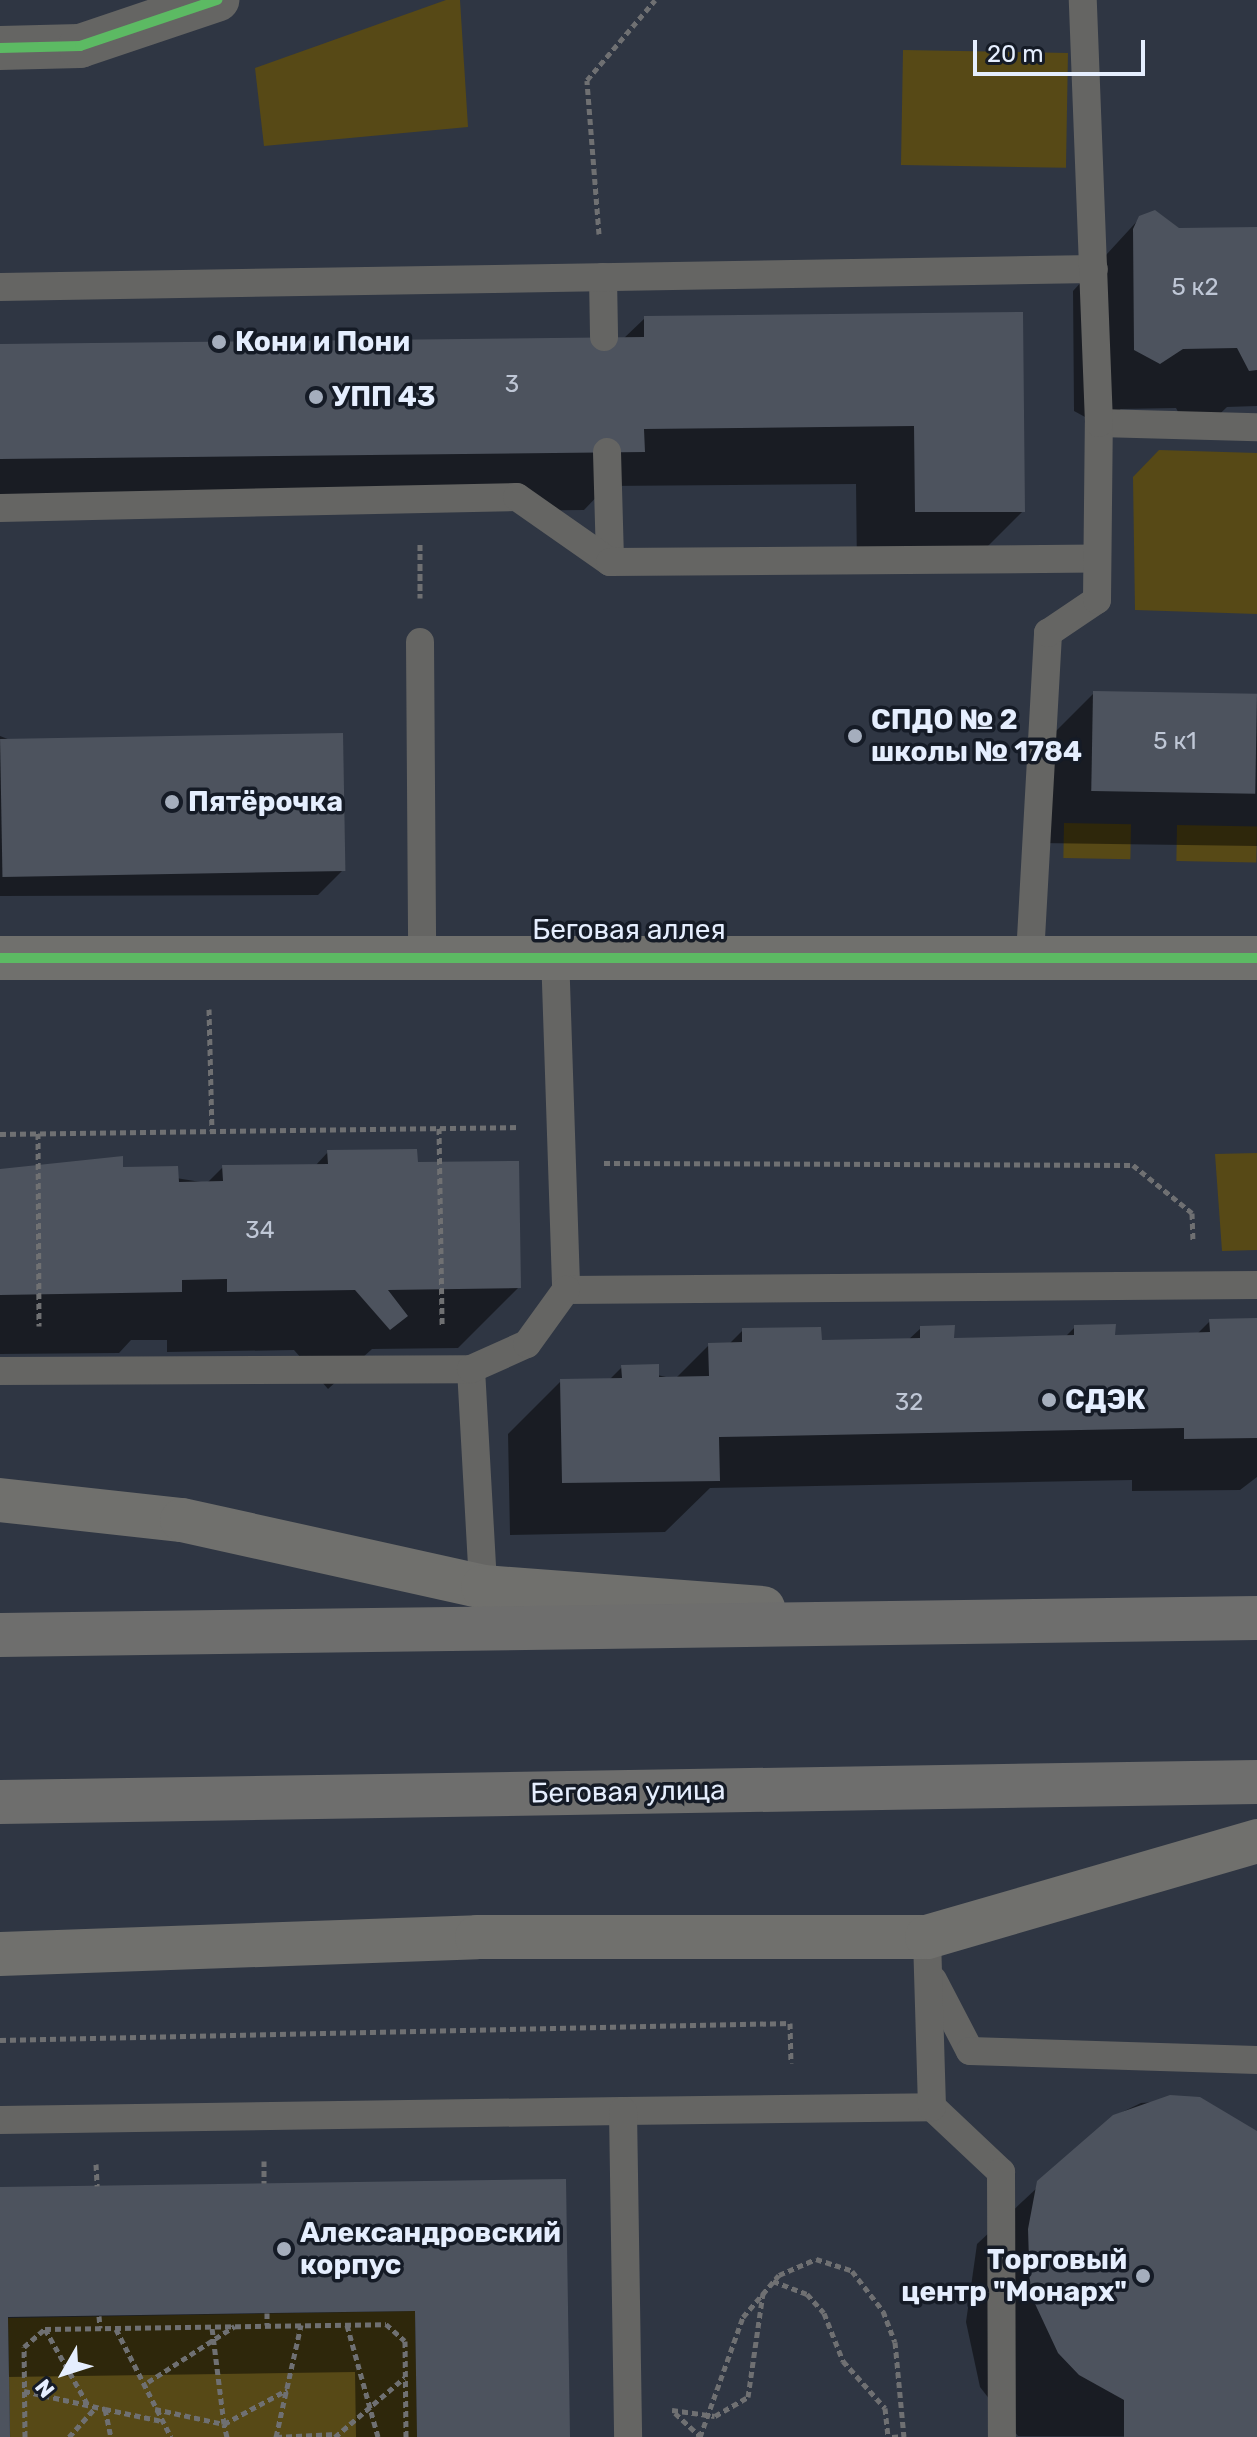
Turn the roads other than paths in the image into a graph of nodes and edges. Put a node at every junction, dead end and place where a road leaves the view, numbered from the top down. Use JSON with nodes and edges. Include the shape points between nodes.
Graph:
{"nodes":[{"id":1,"x":217,"y":0,"type":"edge"},
{"id":2,"x":1083,"y":0,"type":"edge"},
{"id":3,"x":0,"y":48,"type":"edge"},
{"id":4,"x":1094,"y":269,"type":"junction"},
{"id":5,"x":603,"y":277,"type":"junction"},
{"id":6,"x":0,"y":287,"type":"edge"},
{"id":7,"x":604,"y":337,"type":"dead end"},
{"id":8,"x":1099,"y":423,"type":"junction"},
{"id":9,"x":1257,"y":427,"type":"edge"},
{"id":10,"x":607,"y":452,"type":"dead end"},
{"id":11,"x":0,"y":508,"type":"edge"},
{"id":12,"x":1097,"y":559,"type":"junction"},
{"id":13,"x":610,"y":562,"type":"junction"},
{"id":14,"x":420,"y":642,"type":"road end"},
{"id":15,"x":555,"y":953,"type":"junction"},
{"id":16,"x":422,"y":954,"type":"junction"},
{"id":17,"x":1030,"y":956,"type":"junction"},
{"id":18,"x":0,"y":958,"type":"edge"},
{"id":19,"x":1257,"y":958,"type":"edge"},
{"id":20,"x":1257,"y":1285,"type":"edge"},
{"id":21,"x":566,"y":1290,"type":"junction"},
{"id":22,"x":457,"y":1369,"type":"junction"},
{"id":23,"x":0,"y":1371,"type":"edge"},
{"id":24,"x":0,"y":1500,"type":"edge"},
{"id":25,"x":483,"y":1587,"type":"junction"},
{"id":26,"x":1257,"y":1618,"type":"edge"},
{"id":27,"x":1004,"y":1626,"type":"junction"},
{"id":28,"x":0,"y":1635,"type":"edge"},
{"id":29,"x":1257,"y":1782,"type":"edge"},
{"id":30,"x":0,"y":1802,"type":"edge"},
{"id":31,"x":1257,"y":1841,"type":"edge"},
{"id":32,"x":0,"y":1954,"type":"edge"},
{"id":33,"x":928,"y":1955,"type":"junction"},
{"id":34,"x":1253,"y":2064,"type":"edge"},
{"id":35,"x":932,"y":2107,"type":"junction"},
{"id":36,"x":623,"y":2111,"type":"junction"},
{"id":37,"x":0,"y":2120,"type":"edge"},
{"id":38,"x":628,"y":2437,"type":"edge"},
{"id":39,"x":1002,"y":2437,"type":"edge"}],
"edges":[{"from":1,"to":3,"type":"street","via":[[80,46]]},
{"from":2,"to":4,"type":"lane"},
{"from":4,"to":5,"type":"lane"},
{"from":4,"to":8,"type":"lane"},
{"from":5,"to":6,"type":"lane"},
{"from":5,"to":7,"type":"lane"},
{"from":8,"to":9,"type":"lane"},
{"from":8,"to":12,"type":"lane"},
{"from":10,"to":13,"type":"lane"},
{"from":11,"to":13,"type":"lane","via":[[517,497]]},
{"from":12,"to":13,"type":"lane"},
{"from":12,"to":17,"type":"lane","via":[[1097,600],[1048,633]]},
{"from":14,"to":16,"type":"lane"},
{"from":15,"to":16,"type":"main road","name":"Беговая аллея"},
{"from":15,"to":17,"type":"main road","name":"Беговая аллея"},
{"from":15,"to":21,"type":"lane"},
{"from":16,"to":18,"type":"main road","name":"Беговая аллея"},
{"from":17,"to":19,"type":"main road","name":"Беговая аллея"},
{"from":20,"to":21,"type":"lane"},
{"from":21,"to":22,"type":"lane","via":[[527,1344]]},
{"from":22,"to":23,"type":"lane"},
{"from":22,"to":25,"type":"lane"},
{"from":24,"to":25,"type":"main road","via":[[182,1520]]},
{"from":25,"to":27,"type":"main road"},
{"from":26,"to":27,"type":"main road"},
{"from":27,"to":28,"type":"main road"},
{"from":29,"to":30,"type":"main road","name":"Беговая улица"},
{"from":31,"to":33,"type":"main road"},
{"from":32,"to":33,"type":"main road","via":[[477,1937]]},
{"from":33,"to":34,"type":"lane","via":[[970,2051]]},
{"from":33,"to":35,"type":"lane"},
{"from":35,"to":36,"type":"lane"},
{"from":35,"to":39,"type":"lane","via":[[1001,2172]]},
{"from":36,"to":37,"type":"lane"},
{"from":36,"to":38,"type":"lane"}]}
